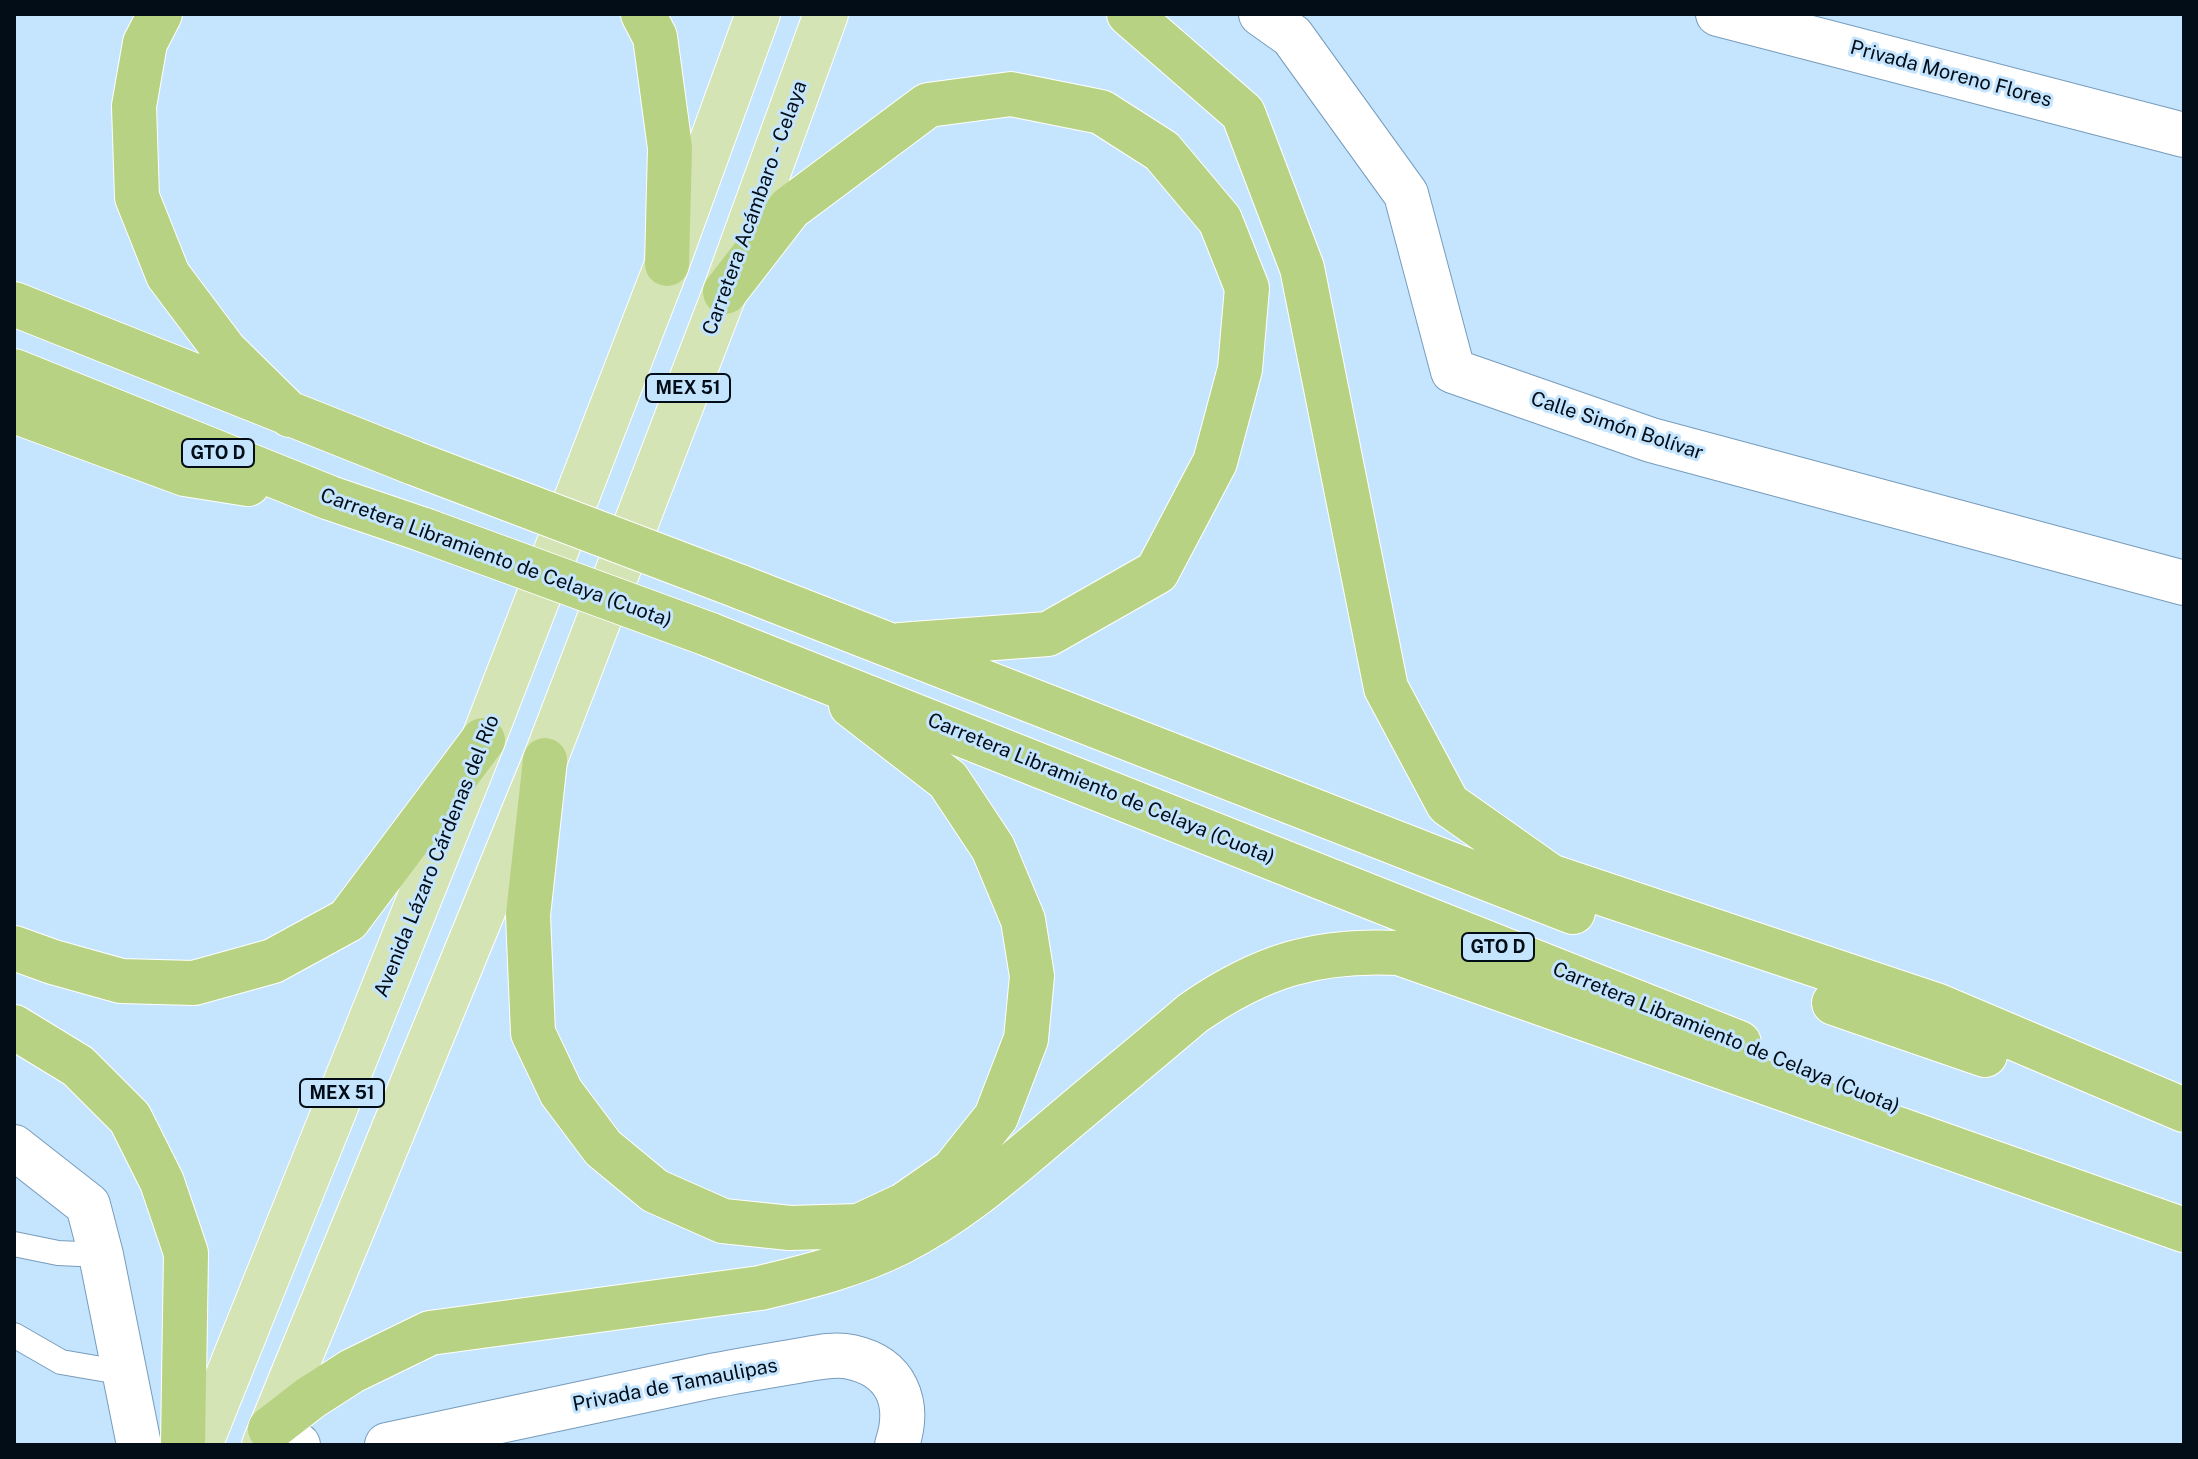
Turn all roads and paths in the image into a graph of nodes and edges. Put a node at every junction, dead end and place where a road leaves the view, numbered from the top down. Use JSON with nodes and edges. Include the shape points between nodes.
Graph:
{"nodes":[{"id":1,"x":160,"y":14,"type":"edge"},
{"id":2,"x":643,"y":14,"type":"edge"},
{"id":3,"x":758,"y":14,"type":"edge"},
{"id":4,"x":826,"y":14,"type":"edge"},
{"id":5,"x":1129,"y":14,"type":"edge"},
{"id":6,"x":1261,"y":14,"type":"edge"},
{"id":7,"x":1718,"y":14,"type":"edge"},
{"id":8,"x":2184,"y":135,"type":"edge"},
{"id":9,"x":667,"y":264,"type":"junction"},
{"id":10,"x":725,"y":292,"type":"junction"},
{"id":11,"x":14,"y":304,"type":"edge"},
{"id":12,"x":14,"y":371,"type":"edge"},
{"id":13,"x":14,"y":411,"type":"edge"},
{"id":14,"x":290,"y":415,"type":"junction"},
{"id":15,"x":330,"y":498,"type":"junction"},
{"id":16,"x":2184,"y":583,"type":"edge"},
{"id":17,"x":889,"y":646,"type":"junction"},
{"id":18,"x":811,"y":674,"type":"junction"},
{"id":19,"x":483,"y":740,"type":"junction"},
{"id":20,"x":545,"y":760,"type":"junction"},
{"id":21,"x":14,"y":948,"type":"edge"},
{"id":22,"x":14,"y":1027,"type":"edge"},
{"id":23,"x":2184,"y":1110,"type":"edge"},
{"id":24,"x":2184,"y":1123,"type":"edge"},
{"id":25,"x":14,"y":1147,"type":"edge"},
{"id":26,"x":2184,"y":1220,"type":"edge"},
{"id":27,"x":2184,"y":1230,"type":"edge"},
{"id":28,"x":14,"y":1244,"type":"edge"},
{"id":29,"x":101,"y":1255,"type":"junction"},
{"id":30,"x":14,"y":1335,"type":"edge"},
{"id":31,"x":125,"y":1373,"type":"junction"},
{"id":32,"x":278,"y":1440,"type":"edge"},
{"id":33,"x":139,"y":1445,"type":"edge"},
{"id":34,"x":183,"y":1445,"type":"edge"},
{"id":35,"x":200,"y":1445,"type":"edge"},
{"id":36,"x":387,"y":1445,"type":"edge"},
{"id":37,"x":897,"y":1445,"type":"edge"}],
"edges":[{"from":1,"to":14,"type":"highway","via":[[145,43],[134,106],[137,197],[168,275],[225,351]]},
{"from":2,"to":9,"type":"highway","via":[[655,37],[670,148]]},
{"from":3,"to":9,"type":"main road","number":"MEX 51"},
{"from":4,"to":10,"type":"main road","name":"Carretera Acámbaro - Celaya","number":"MEX 51"},
{"from":5,"to":23,"type":"highway","via":[[1243,113],[1302,268],[1386,688],[1448,804],[1550,876],[1936,1005]]},
{"from":6,"to":16,"type":"street","name":"Calle Simón Bolívar","via":[[1292,36],[1406,194],[1453,371],[1651,440]]},
{"from":7,"to":8,"type":"street","name":"Privada Moreno Flores"},
{"from":9,"to":19,"type":"main road","name":"Avenida Lázaro Cárdenas del Río","number":"MEX 51"},
{"from":10,"to":17,"type":"highway","via":[[790,208],[928,105],[1011,94],[1101,112],[1162,151],[1220,220],[1247,288],[1240,369],[1215,462],[1157,572],[1048,634]]},
{"from":10,"to":20,"type":"main road","name":"Carretera Acámbaro - Celaya","number":"MEX 51"},
{"from":11,"to":14,"type":"highway"},
{"from":12,"to":15,"type":"highway","name":"Carretera Libramiento de Celaya (Cuota)","number":"GTO D"},
{"from":13,"to":15,"type":"highway","via":[[185,474]]},
{"from":14,"to":17,"type":"highway","bridge":true},
{"from":15,"to":18,"type":"highway","name":"Carretera Libramiento de Celaya (Cuota)","number":"GTO D","bridge":true},
{"from":17,"to":24,"type":"highway","via":[[1602,923]]},
{"from":18,"to":20,"type":"highway","via":[[948,780],[993,848],[1023,920],[1032,976],[1026,1039],[996,1117],[953,1171],[904,1205],[859,1226],[790,1228],[723,1221],[655,1191],[603,1148],[561,1092],[533,1033],[528,915]]},
{"from":18,"to":26,"type":"highway","name":"Carretera Libramiento de Celaya (Cuota)","number":"GTO D"},
{"from":19,"to":21,"type":"highway","via":[[348,920],[273,961],[194,983],[121,981]]},
{"from":19,"to":35,"type":"main road","name":"Avenida Lázaro Cárdenas del Río","number":"MEX 51"},
{"from":20,"to":32,"type":"main road","number":"MEX 51"},
{"from":22,"to":34,"type":"highway","via":[[78,1066],[130,1118],[162,1182],[186,1253]]},
{"from":25,"to":29,"type":"street","via":[[88,1205]]},
{"from":27,"to":32,"type":"highway","via":[[1399,953],[1340,953],[1279,967],[1220,994],[978,1194],[898,1244],[853,1263],[760,1288],[430,1333],[310,1398]]},
{"from":28,"to":29,"type":"lane"},
{"from":29,"to":31,"type":"street"},
{"from":30,"to":31,"type":"lane","via":[[61,1362]]},
{"from":31,"to":33,"type":"street"},
{"from":36,"to":37,"type":"street","name":"Privada de Tamaulipas","via":[[743,1370],[847,1356],[865,1361],[892,1382],[903,1410]]}]}
